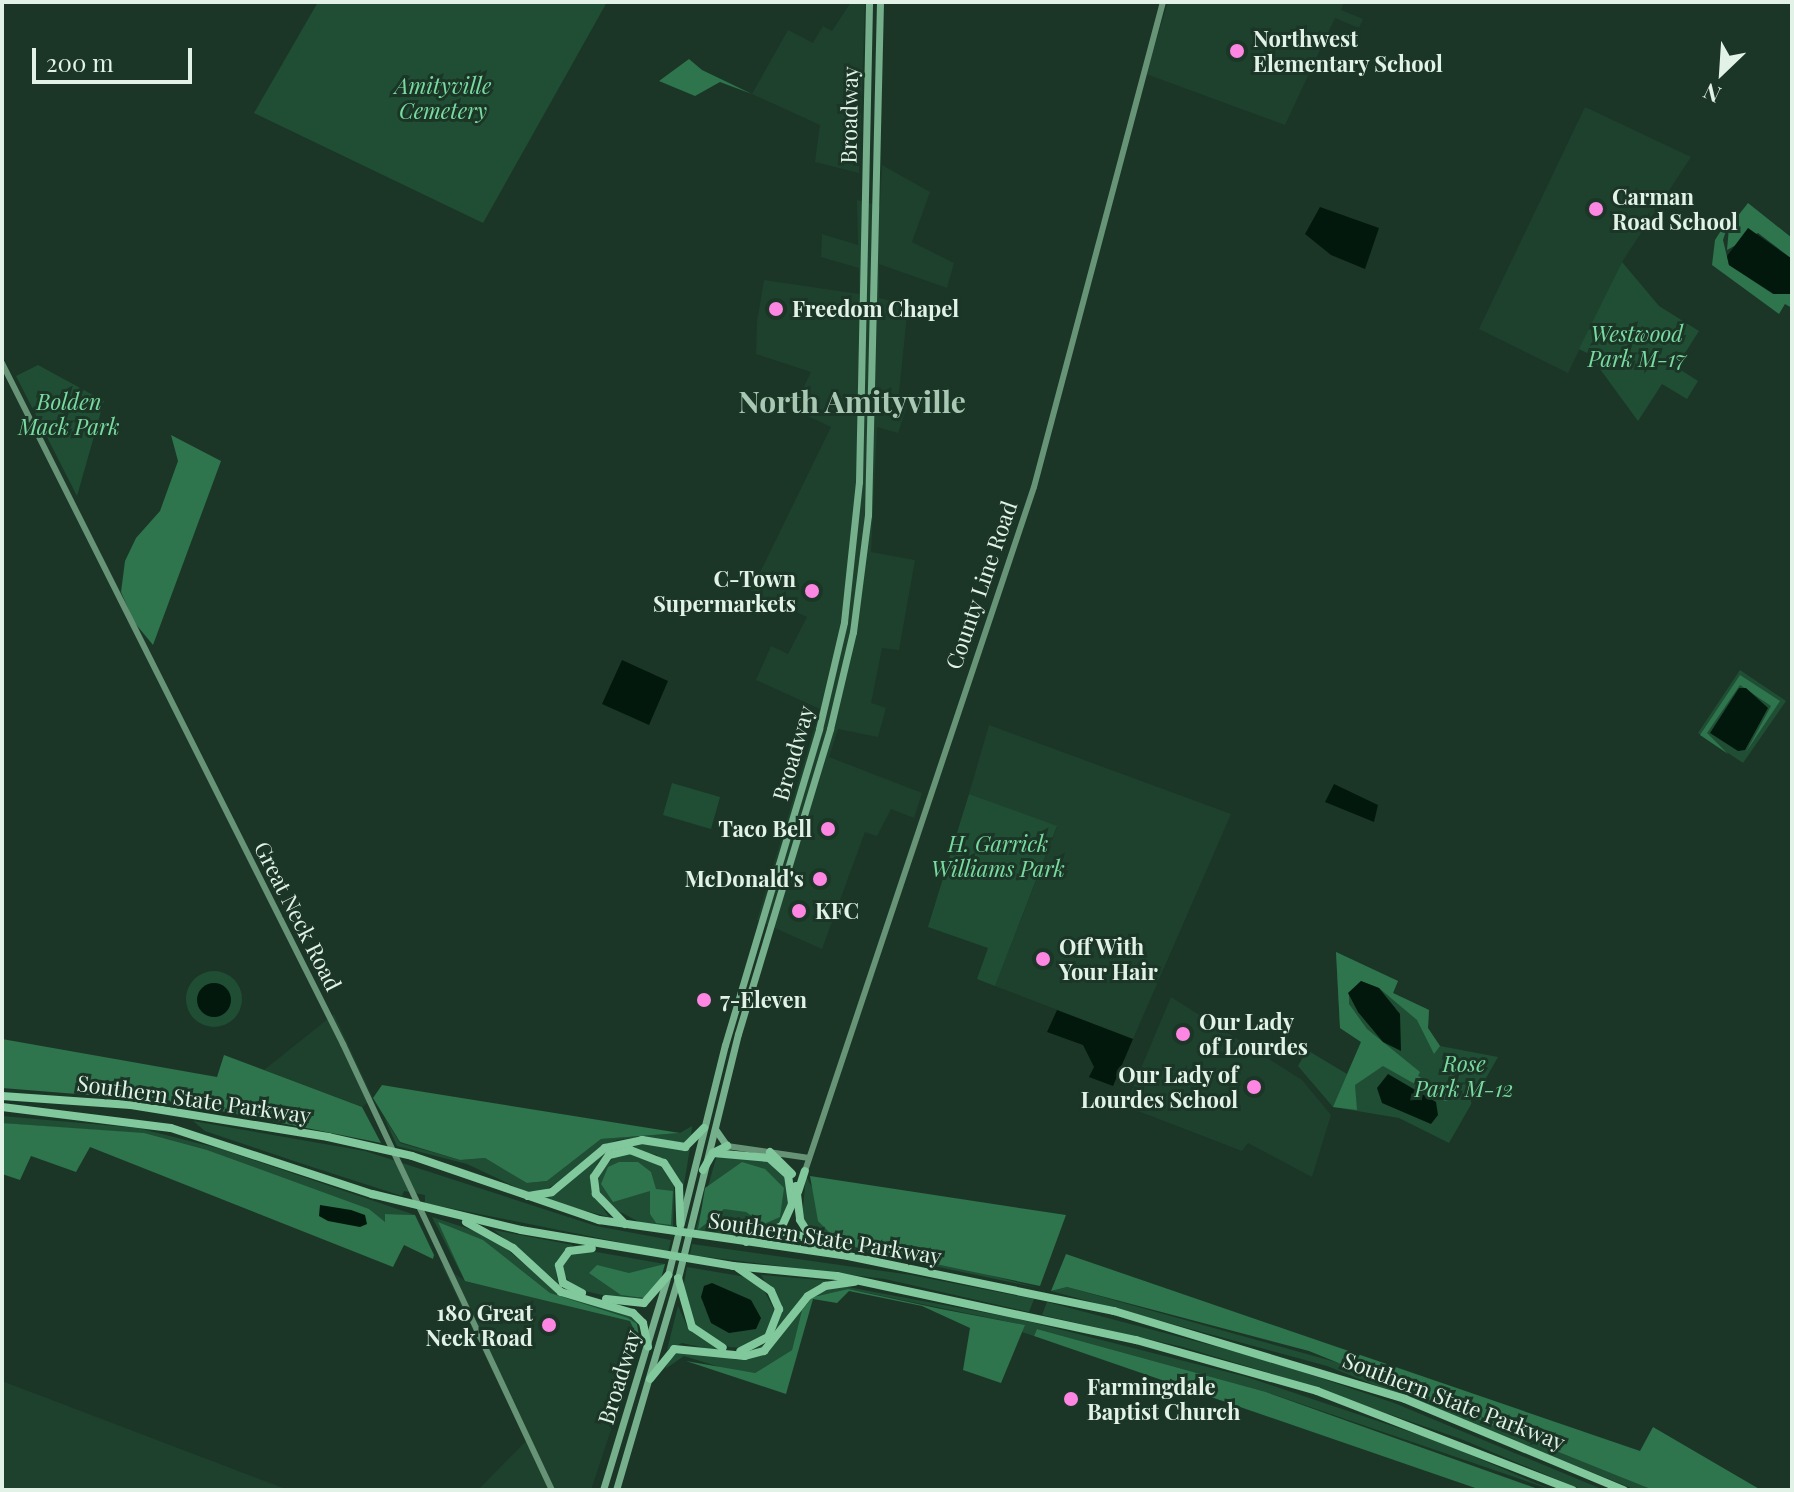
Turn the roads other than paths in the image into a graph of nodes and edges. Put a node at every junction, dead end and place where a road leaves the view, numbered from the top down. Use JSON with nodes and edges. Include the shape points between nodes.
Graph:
{"nodes":[{"id":1,"x":869,"y":2,"type":"edge"},
{"id":2,"x":880,"y":2,"type":"edge"},
{"id":3,"x":1163,"y":2,"type":"edge"},
{"id":4,"x":863,"y":297,"type":"junction"},
{"id":5,"x":872,"y":330,"type":"junction"},
{"id":6,"x":862,"y":331,"type":"junction"},
{"id":7,"x":2,"y":363,"type":"edge"},
{"id":8,"x":871,"y":370,"type":"junction"},
{"id":9,"x":858,"y":514,"type":"junction"},
{"id":10,"x":868,"y":515,"type":"junction"},
{"id":11,"x":764,"y":911,"type":"junction"},
{"id":12,"x":774,"y":915,"type":"junction"},
{"id":13,"x":2,"y":1096,"type":"edge"},
{"id":14,"x":2,"y":1107,"type":"edge"},
{"id":15,"x":714,"y":1125,"type":"junction"},
{"id":16,"x":704,"y":1128,"type":"junction"},
{"id":17,"x":727,"y":1146,"type":"junction"},
{"id":18,"x":770,"y":1152,"type":"junction"},
{"id":19,"x":713,"y":1153,"type":"junction"},
{"id":20,"x":809,"y":1158,"type":"junction"},
{"id":21,"x":703,"y":1170,"type":"junction"},
{"id":22,"x":805,"y":1171,"type":"joint"},
{"id":23,"x":798,"y":1193,"type":"junction"},
{"id":24,"x":522,"y":1196,"type":"junction"},
{"id":25,"x":451,"y":1215,"type":"junction"},
{"id":26,"x":680,"y":1224,"type":"junction"},
{"id":27,"x":629,"y":1227,"type":"junction"},
{"id":28,"x":772,"y":1233,"type":"junction"},
{"id":29,"x":813,"y":1241,"type":"junction"},
{"id":30,"x":742,"y":1243,"type":"junction"},
{"id":31,"x":608,"y":1247,"type":"junction"},
{"id":32,"x":848,"y":1256,"type":"junction"},
{"id":33,"x":733,"y":1266,"type":"junction"},
{"id":34,"x":668,"y":1275,"type":"junction"},
{"id":35,"x":678,"y":1278,"type":"junction"},
{"id":36,"x":861,"y":1281,"type":"junction"},
{"id":37,"x":648,"y":1346,"type":"junction"},
{"id":38,"x":650,"y":1379,"type":"junction"},
{"id":39,"x":552,"y":1490,"type":"edge"},
{"id":40,"x":603,"y":1490,"type":"edge"},
{"id":41,"x":616,"y":1490,"type":"edge"},
{"id":42,"x":1572,"y":1490,"type":"edge"},
{"id":43,"x":1624,"y":1490,"type":"edge"}],
"edges":[{"from":1,"to":4,"type":"main road","name":"Broadway"},
{"from":2,"to":5,"type":"main road","name":"Broadway"},
{"from":3,"to":20,"type":"main road","name":"County Line Road","via":[[1116,162],[1034,487]]},
{"from":4,"to":5,"type":"main road","via":[[866,324]]},
{"from":4,"to":6,"type":"main road","name":"Broadway"},
{"from":5,"to":8,"type":"main road","name":"Broadway"},
{"from":6,"to":8,"type":"main road","via":[[868,338]]},
{"from":6,"to":9,"type":"main road","name":"Broadway"},
{"from":7,"to":39,"type":"main road","name":"Great Neck Road","via":[[382,1128]]},
{"from":8,"to":10,"type":"main road","name":"Broadway"},
{"from":9,"to":10,"type":"main road"},
{"from":9,"to":11,"type":"main road","name":"Broadway","via":[[834,672]]},
{"from":10,"to":12,"type":"main road","name":"Broadway","via":[[844,676]]},
{"from":11,"to":12,"type":"main road"},
{"from":11,"to":16,"type":"main road","name":"Broadway"},
{"from":12,"to":15,"type":"main road","name":"Broadway"},
{"from":13,"to":24,"type":"highway","name":"Southern State Parkway","via":[[131,1105],[328,1137],[412,1156]]},
{"from":14,"to":25,"type":"highway","name":"Southern State Parkway","via":[[171,1128]]},
{"from":15,"to":17,"type":"main road","via":[[717,1138]]},
{"from":15,"to":21,"type":"main road","name":"Broadway"},
{"from":16,"to":24,"type":"highway","via":[[685,1147],[642,1140],[605,1148],[552,1192]]},
{"from":16,"to":26,"type":"main road","name":"Broadway"},
{"from":17,"to":18,"type":"main road"},
{"from":17,"to":19,"type":"highway"},
{"from":18,"to":20,"type":"main road"},
{"from":18,"to":23,"type":"highway","via":[[786,1165]]},
{"from":19,"to":21,"type":"highway"},
{"from":19,"to":28,"type":"highway","via":[[769,1158],[788,1175],[792,1204]]},
{"from":20,"to":22,"type":"main road","name":"County Line Road"},
{"from":21,"to":35,"type":"main road","name":"Broadway"},
{"from":22,"to":23,"type":"highway"},
{"from":23,"to":29,"type":"highway","via":[[800,1220]]},
{"from":24,"to":27,"type":"highway","name":"Southern State Parkway"},
{"from":25,"to":31,"type":"highway","name":"Southern State Parkway"},
{"from":25,"to":37,"type":"highway","via":[[504,1241],[561,1292],[633,1313],[643,1323]]},
{"from":26,"to":27,"type":"highway","via":[[679,1186],[664,1163],[630,1150],[609,1155],[594,1177],[596,1194]]},
{"from":26,"to":34,"type":"main road","name":"Broadway"},
{"from":27,"to":30,"type":"highway","name":"Southern State Parkway"},
{"from":28,"to":29,"type":"highway"},
{"from":28,"to":30,"type":"highway"},
{"from":29,"to":32,"type":"highway"},
{"from":30,"to":32,"type":"highway","name":"Southern State Parkway"},
{"from":31,"to":33,"type":"highway","name":"Southern State Parkway"},
{"from":31,"to":34,"type":"highway","via":[[565,1253],[558,1269],[563,1283],[579,1293],[637,1305],[652,1299]]},
{"from":32,"to":43,"type":"highway","name":"Southern State Parkway","via":[[1074,1301],[1235,1343],[1455,1418]]},
{"from":33,"to":35,"type":"highway","via":[[771,1291],[779,1309],[768,1337],[743,1351],[715,1345],[692,1327]]},
{"from":33,"to":36,"type":"highway","name":"Southern State Parkway"},
{"from":34,"to":37,"type":"main road","name":"Broadway"},
{"from":35,"to":38,"type":"main road","name":"Broadway"},
{"from":36,"to":38,"type":"highway","via":[[825,1286],[808,1296],[764,1351],[745,1356],[674,1349]]},
{"from":36,"to":42,"type":"highway","name":"Southern State Parkway","via":[[1122,1336],[1264,1374],[1408,1423]]},
{"from":37,"to":40,"type":"main road","name":"Broadway"},
{"from":38,"to":41,"type":"main road","name":"Broadway"}]}
